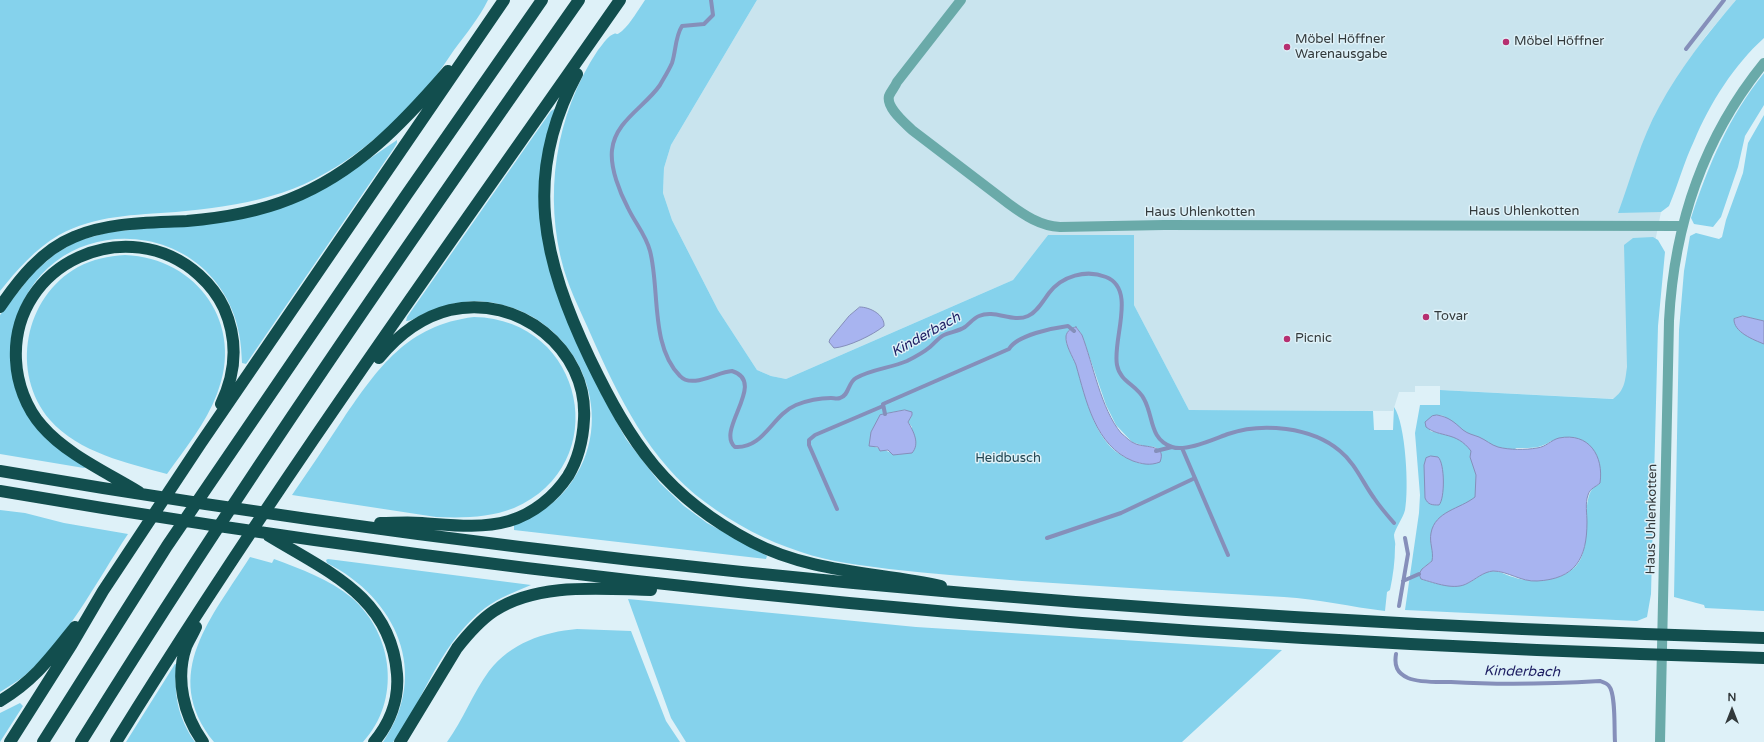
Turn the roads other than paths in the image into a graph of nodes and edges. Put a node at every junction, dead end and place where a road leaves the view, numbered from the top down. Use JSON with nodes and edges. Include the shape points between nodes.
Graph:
{"nodes":[{"id":1,"x":504,"y":0,"type":"edge"},
{"id":2,"x":542,"y":0,"type":"edge"},
{"id":3,"x":579,"y":0,"type":"edge"},
{"id":4,"x":620,"y":0,"type":"edge"},
{"id":5,"x":962,"y":0,"type":"edge"},
{"id":6,"x":478,"y":36,"type":"junction"},
{"id":7,"x":1764,"y":63,"type":"edge"},
{"id":8,"x":1682,"y":226,"type":"junction"},
{"id":9,"x":0,"y":307,"type":"edge"},
{"id":10,"x":330,"y":415,"type":"junction"},
{"id":11,"x":201,"y":444,"type":"junction"},
{"id":12,"x":0,"y":471,"type":"edge"},
{"id":13,"x":0,"y":491,"type":"edge"},
{"id":14,"x":144,"y":494,"type":"junction"},
{"id":15,"x":23,"y":495,"type":"junction"},
{"id":16,"x":0,"y":496,"type":"edge"},
{"id":17,"x":334,"y":523,"type":"junction"},
{"id":18,"x":265,"y":533,"type":"junction"},
{"id":19,"x":219,"y":582,"type":"junction"},
{"id":20,"x":103,"y":591,"type":"junction"},
{"id":21,"x":752,"y":594,"type":"junction"},
{"id":22,"x":989,"y":596,"type":"junction"},
{"id":23,"x":1764,"y":638,"type":"edge"},
{"id":24,"x":1764,"y":658,"type":"edge"},
{"id":25,"x":0,"y":701,"type":"edge"},
{"id":26,"x":10,"y":742,"type":"edge"},
{"id":27,"x":43,"y":742,"type":"edge"},
{"id":28,"x":81,"y":742,"type":"edge"},
{"id":29,"x":116,"y":742,"type":"edge"},
{"id":30,"x":203,"y":742,"type":"edge"},
{"id":31,"x":374,"y":742,"type":"edge"},
{"id":32,"x":400,"y":742,"type":"edge"},
{"id":33,"x":1660,"y":742,"type":"edge"}],
"edges":[{"from":1,"to":6,"type":"highway"},
{"from":2,"to":27,"type":"highway","via":[[167,546]]},
{"from":3,"to":28,"type":"highway","via":[[436,205],[203,549]]},
{"from":4,"to":10,"type":"highway"},
{"from":4,"to":22,"type":"highway","via":[[593,50],[576,74],[562,103],[548,155],[544,198],[547,241],[559,285],[577,331],[623,423],[640,450],[671,485],[700,510],[754,543],[777,553],[830,568],[906,578]]},
{"from":5,"to":8,"type":"street","name":"Haus Uhlenkotten","via":[[897,82],[889,96],[890,103],[912,130],[1023,214],[1046,224],[1060,227]]},
{"from":6,"to":9,"type":"highway","via":[[396,128],[374,149],[333,178],[290,200],[240,214],[116,226],[73,237],[34,265]]},
{"from":6,"to":11,"type":"highway"},
{"from":7,"to":8,"type":"street","name":"Haus Uhlenkotten","via":[[1737,99],[1710,145]]},
{"from":8,"to":33,"type":"street","name":"Haus Uhlenkotten","via":[[1672,276],[1669,321]]},
{"from":10,"to":17,"type":"highway","via":[[393,341],[411,327],[442,312],[474,308],[501,311],[543,330],[572,363],[580,382],[585,406],[582,443],[571,470],[551,496],[528,513],[510,521],[474,526]]},
{"from":10,"to":19,"type":"highway"},
{"from":11,"to":14,"type":"highway","via":[[226,393],[234,360],[226,312],[209,285],[193,270],[173,257],[152,250],[116,246],[88,252],[51,275],[32,297],[17,338],[16,367],[27,403],[41,425],[68,449]]},
{"from":11,"to":20,"type":"highway"},
{"from":12,"to":14,"type":"highway"},
{"from":13,"to":15,"type":"highway"},
{"from":14,"to":17,"type":"highway"},
{"from":15,"to":16,"type":"highway"},
{"from":15,"to":18,"type":"highway"},
{"from":17,"to":22,"type":"highway","via":[[703,569]]},
{"from":18,"to":21,"type":"highway","via":[[564,573]]},
{"from":18,"to":31,"type":"highway","via":[[359,594],[384,624],[396,660],[396,698],[388,722]]},
{"from":19,"to":29,"type":"highway"},
{"from":19,"to":30,"type":"highway","via":[[186,647],[182,664],[186,711]]},
{"from":20,"to":25,"type":"highway","via":[[41,670]]},
{"from":20,"to":26,"type":"highway"},
{"from":21,"to":24,"type":"highway","via":[[987,617],[1305,639]]},
{"from":21,"to":32,"type":"highway","via":[[624,589],[575,590],[526,597],[511,603],[480,622],[457,648]]},
{"from":22,"to":23,"type":"highway","via":[[1363,622]]}]}
